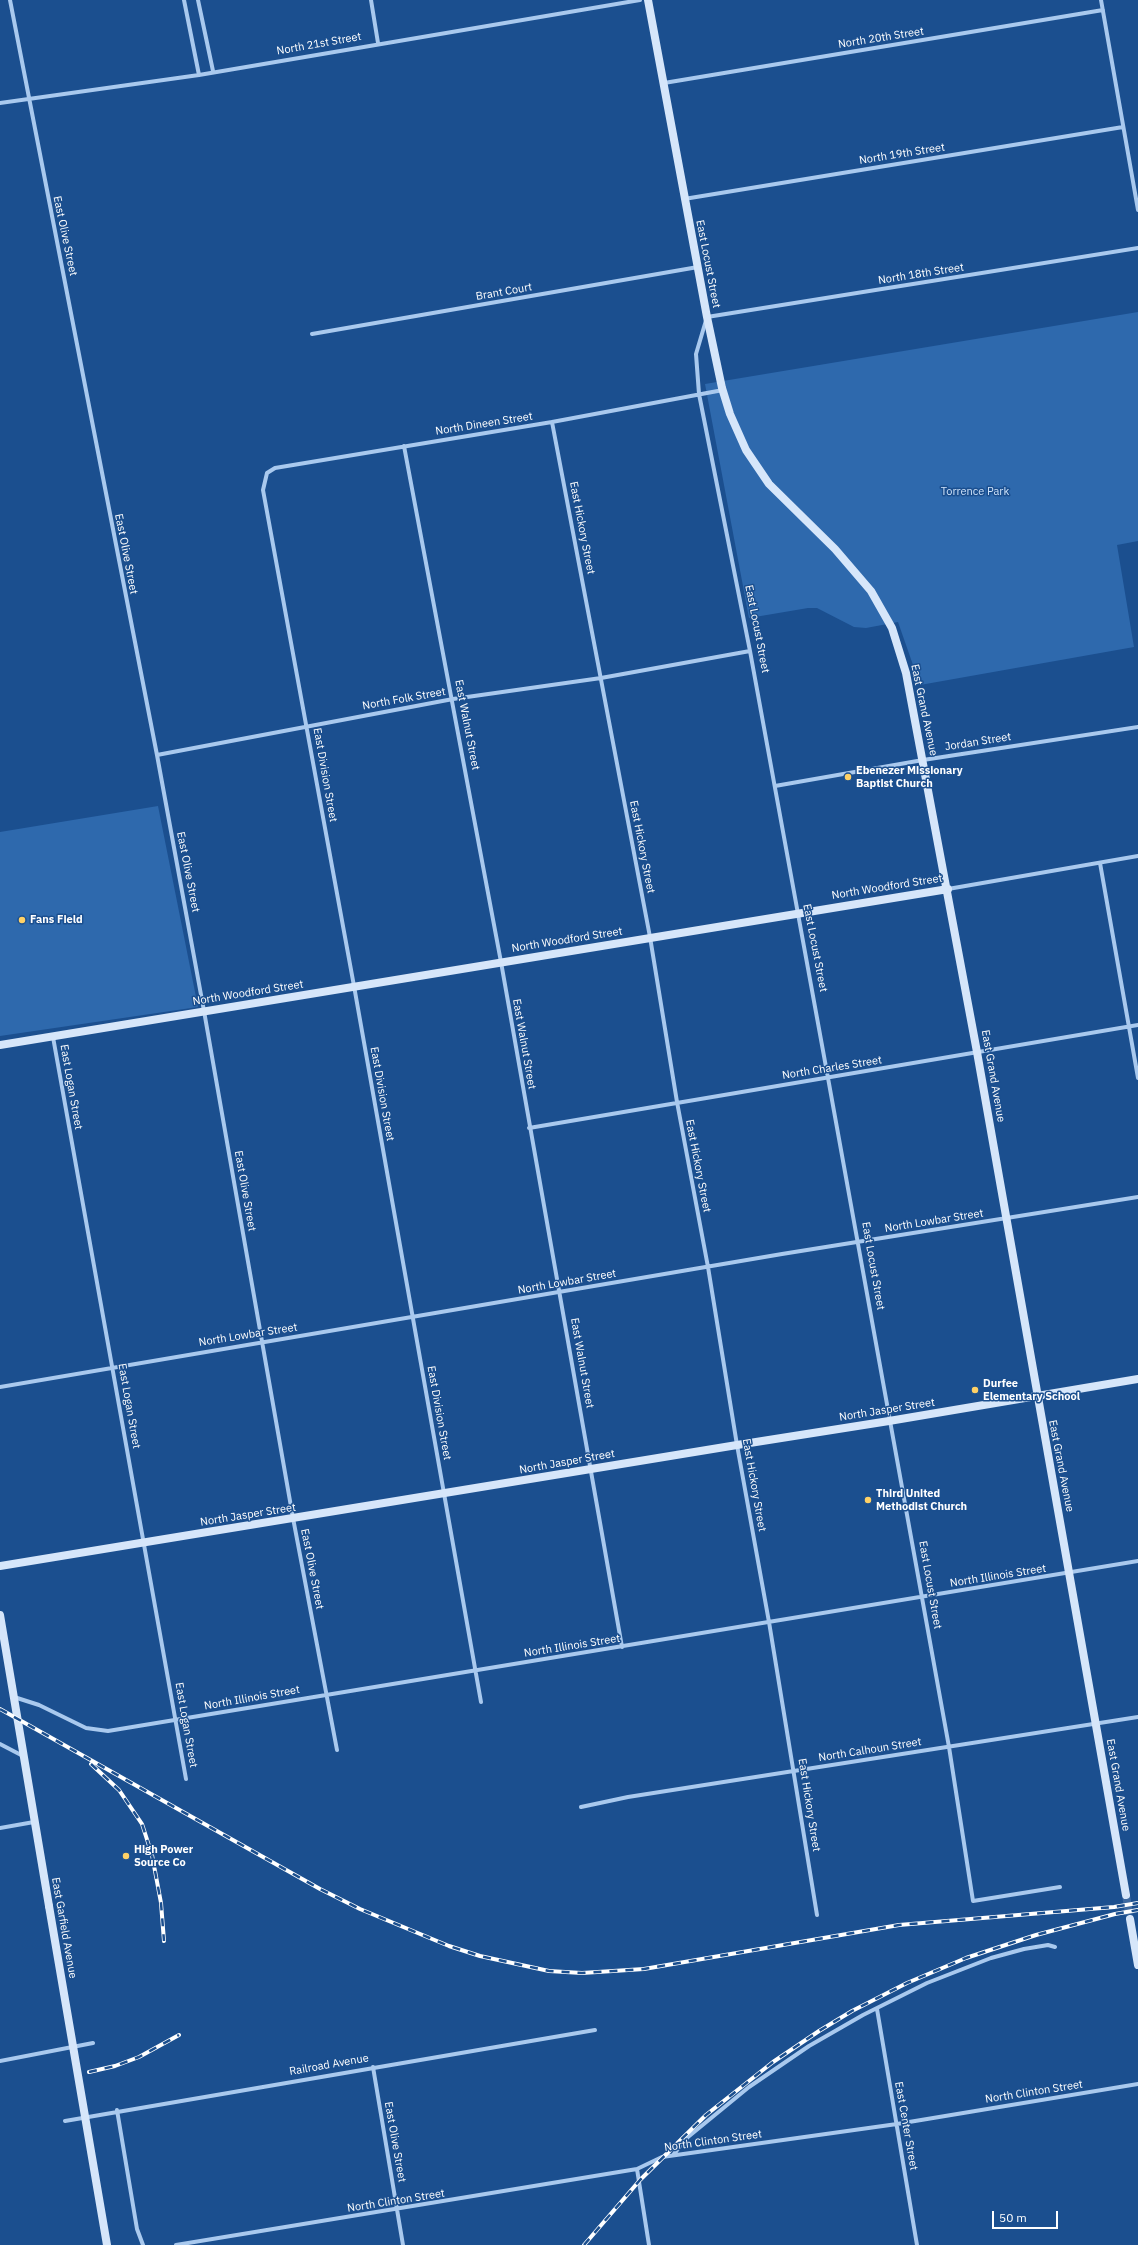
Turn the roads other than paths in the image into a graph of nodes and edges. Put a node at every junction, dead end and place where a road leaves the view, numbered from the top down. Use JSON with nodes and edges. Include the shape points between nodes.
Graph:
{"nodes":[{"id":1,"x":10,"y":0,"type":"edge"},
{"id":2,"x":184,"y":0,"type":"edge"},
{"id":3,"x":198,"y":0,"type":"edge"},
{"id":4,"x":371,"y":0,"type":"edge"},
{"id":5,"x":640,"y":0,"type":"edge"},
{"id":6,"x":648,"y":0,"type":"edge"},
{"id":7,"x":1101,"y":0,"type":"edge"},
{"id":8,"x":1103,"y":10,"type":"junction"},
{"id":9,"x":378,"y":43,"type":"junction"},
{"id":10,"x":213,"y":71,"type":"junction"},
{"id":11,"x":199,"y":74,"type":"junction"},
{"id":12,"x":663,"y":83,"type":"junction"},
{"id":13,"x":28,"y":98,"type":"junction"},
{"id":14,"x":0,"y":103,"type":"edge"},
{"id":15,"x":1123,"y":127,"type":"junction"},
{"id":16,"x":684,"y":199,"type":"junction"},
{"id":17,"x":1138,"y":210,"type":"edge"},
{"id":18,"x":1138,"y":248,"type":"edge"},
{"id":19,"x":698,"y":267,"type":"junction"},
{"id":20,"x":707,"y":317,"type":"junction"},
{"id":21,"x":312,"y":334,"type":"dead end"},
{"id":22,"x":722,"y":390,"type":"junction"},
{"id":23,"x":699,"y":394,"type":"junction"},
{"id":24,"x":552,"y":422,"type":"junction"},
{"id":25,"x":404,"y":446,"type":"junction"},
{"id":26,"x":263,"y":490,"type":"joint"},
{"id":27,"x":750,"y":651,"type":"junction"},
{"id":28,"x":601,"y":678,"type":"junction"},
{"id":29,"x":453,"y":699,"type":"junction"},
{"id":30,"x":307,"y":726,"type":"junction"},
{"id":31,"x":1138,"y":727,"type":"edge"},
{"id":32,"x":157,"y":755,"type":"junction"},
{"id":33,"x":923,"y":760,"type":"junction"},
{"id":34,"x":775,"y":786,"type":"junction"},
{"id":35,"x":1138,"y":856,"type":"edge"},
{"id":36,"x":1100,"y":863,"type":"junction"},
{"id":37,"x":948,"y":889,"type":"junction"},
{"id":38,"x":797,"y":912,"type":"junction"},
{"id":39,"x":650,"y":937,"type":"junction"},
{"id":40,"x":501,"y":962,"type":"junction"},
{"id":41,"x":354,"y":986,"type":"junction"},
{"id":42,"x":204,"y":1011,"type":"junction"},
{"id":43,"x":1138,"y":1026,"type":"edge"},
{"id":44,"x":1130,"y":1027,"type":"junction"},
{"id":45,"x":53,"y":1037,"type":"junction"},
{"id":46,"x":0,"y":1045,"type":"edge"},
{"id":47,"x":977,"y":1052,"type":"junction"},
{"id":48,"x":828,"y":1078,"type":"junction"},
{"id":49,"x":1138,"y":1078,"type":"edge"},
{"id":50,"x":677,"y":1102,"type":"junction"},
{"id":51,"x":529,"y":1128,"type":"junction"},
{"id":52,"x":1138,"y":1197,"type":"edge"},
{"id":53,"x":1007,"y":1219,"type":"junction"},
{"id":54,"x":858,"y":1243,"type":"junction"},
{"id":55,"x":708,"y":1267,"type":"junction"},
{"id":56,"x":560,"y":1293,"type":"junction"},
{"id":57,"x":412,"y":1317,"type":"junction"},
{"id":58,"x":262,"y":1342,"type":"junction"},
{"id":59,"x":113,"y":1366,"type":"junction"},
{"id":60,"x":1138,"y":1378,"type":"edge"},
{"id":61,"x":0,"y":1387,"type":"edge"},
{"id":62,"x":1037,"y":1396,"type":"junction"},
{"id":63,"x":889,"y":1422,"type":"junction"},
{"id":64,"x":737,"y":1445,"type":"junction"},
{"id":65,"x":591,"y":1469,"type":"junction"},
{"id":66,"x":445,"y":1494,"type":"junction"},
{"id":67,"x":293,"y":1518,"type":"junction"},
{"id":68,"x":144,"y":1543,"type":"junction"},
{"id":69,"x":1138,"y":1561,"type":"edge"},
{"id":70,"x":0,"y":1566,"type":"edge"},
{"id":71,"x":1070,"y":1573,"type":"junction"},
{"id":72,"x":921,"y":1598,"type":"junction"},
{"id":73,"x":0,"y":1615,"type":"edge"},
{"id":74,"x":769,"y":1622,"type":"junction"},
{"id":75,"x":622,"y":1647,"type":"junction"},
{"id":76,"x":476,"y":1671,"type":"junction"},
{"id":77,"x":326,"y":1695,"type":"junction"},
{"id":78,"x":14,"y":1697,"type":"junction"},
{"id":79,"x":481,"y":1702,"type":"dead end"},
{"id":80,"x":1138,"y":1717,"type":"edge"},
{"id":81,"x":177,"y":1720,"type":"junction"},
{"id":82,"x":1096,"y":1724,"type":"junction"},
{"id":83,"x":0,"y":1744,"type":"edge"},
{"id":84,"x":949,"y":1747,"type":"junction"},
{"id":85,"x":337,"y":1750,"type":"dead end"},
{"id":86,"x":23,"y":1756,"type":"junction"},
{"id":87,"x":795,"y":1772,"type":"junction"},
{"id":88,"x":186,"y":1779,"type":"dead end"},
{"id":89,"x":582,"y":1807,"type":"dead end"},
{"id":90,"x":34,"y":1822,"type":"junction"},
{"id":91,"x":0,"y":1828,"type":"edge"},
{"id":92,"x":1060,"y":1887,"type":"dead end"},
{"id":93,"x":1126,"y":1895,"type":"tunnel mouth"},
{"id":94,"x":817,"y":1915,"type":"dead end"},
{"id":95,"x":1130,"y":1919,"type":"tunnel mouth"},
{"id":96,"x":1055,"y":1947,"type":"dead end"},
{"id":97,"x":1138,"y":1965,"type":"edge"},
{"id":98,"x":877,"y":2009,"type":"junction"},
{"id":99,"x":595,"y":2030,"type":"dead end"},
{"id":100,"x":93,"y":2043,"type":"dead end"},
{"id":101,"x":0,"y":2061,"type":"edge"},
{"id":102,"x":373,"y":2067,"type":"junction"},
{"id":103,"x":1138,"y":2084,"type":"edge"},
{"id":104,"x":117,"y":2110,"type":"junction"},
{"id":105,"x":65,"y":2121,"type":"dead end"},
{"id":106,"x":897,"y":2124,"type":"junction"},
{"id":107,"x":673,"y":2155,"type":"junction"},
{"id":108,"x":637,"y":2169,"type":"junction"},
{"id":109,"x":397,"y":2210,"type":"junction"},
{"id":110,"x":107,"y":2245,"type":"edge"},
{"id":111,"x":143,"y":2245,"type":"edge"},
{"id":112,"x":176,"y":2245,"type":"edge"},
{"id":113,"x":403,"y":2245,"type":"edge"},
{"id":114,"x":649,"y":2245,"type":"edge"},
{"id":115,"x":917,"y":2245,"type":"edge"}],
"edges":[{"from":1,"to":13,"type":"street","name":"East Olive Street"},
{"from":2,"to":11,"type":"street"},
{"from":3,"to":10,"type":"street"},
{"from":4,"to":9,"type":"street"},
{"from":5,"to":9,"type":"street","name":"North 21st Street"},
{"from":6,"to":12,"type":"street","name":"East Locust Street"},
{"from":7,"to":8,"type":"street"},
{"from":8,"to":12,"type":"street","name":"North 20th Street"},
{"from":8,"to":15,"type":"street"},
{"from":9,"to":10,"type":"street","name":"North 21st Street"},
{"from":10,"to":11,"type":"street","name":"North 21st Street"},
{"from":11,"to":13,"type":"street","name":"North 21st Street"},
{"from":12,"to":16,"type":"street","name":"East Locust Street"},
{"from":13,"to":14,"type":"street","name":"North 21st Street"},
{"from":13,"to":32,"type":"street","name":"East Olive Street"},
{"from":15,"to":16,"type":"street","name":"North 19th Street"},
{"from":15,"to":17,"type":"street"},
{"from":16,"to":19,"type":"street","name":"East Locust Street"},
{"from":18,"to":20,"type":"street","name":"North 18th Street"},
{"from":19,"to":20,"type":"street","name":"East Locust Street"},
{"from":19,"to":21,"type":"street","name":"Brant Court"},
{"from":20,"to":22,"type":"street","name":"East Grand Avenue"},
{"from":20,"to":23,"type":"street","name":"East Locust Street","via":[[696,354]]},
{"from":22,"to":23,"type":"street","name":"North Dineen Street"},
{"from":22,"to":33,"type":"street","name":"East Grand Avenue","via":[[746,450],[769,484],[853,568],[871,591],[892,628],[906,673]]},
{"from":23,"to":24,"type":"street","name":"North Dineen Street"},
{"from":23,"to":27,"type":"street","name":"East Locust Street"},
{"from":24,"to":25,"type":"street","name":"North Dineen Street"},
{"from":24,"to":28,"type":"street","name":"East Hickory Street"},
{"from":25,"to":26,"type":"street","name":"North Dineen Street","via":[[275,468],[267,472]]},
{"from":25,"to":29,"type":"street","name":"East Walnut Street"},
{"from":26,"to":30,"type":"street","name":"East Division Street"},
{"from":27,"to":28,"type":"street","name":"North Folk Street"},
{"from":27,"to":34,"type":"street","name":"East Locust Street"},
{"from":28,"to":29,"type":"street","name":"North Folk Street"},
{"from":28,"to":39,"type":"street","name":"East Hickory Street"},
{"from":29,"to":30,"type":"street","name":"North Folk Street"},
{"from":29,"to":40,"type":"street","name":"East Walnut Street"},
{"from":30,"to":32,"type":"street","name":"North Folk Street"},
{"from":30,"to":41,"type":"street","name":"East Division Street"},
{"from":31,"to":33,"type":"street","name":"Jordan Street"},
{"from":32,"to":42,"type":"street","name":"East Olive Street"},
{"from":33,"to":34,"type":"street","name":"Jordan Street"},
{"from":33,"to":37,"type":"street","name":"East Grand Avenue"},
{"from":34,"to":38,"type":"street","name":"East Locust Street"},
{"from":35,"to":36,"type":"street","name":"North Woodford Street"},
{"from":36,"to":37,"type":"street","name":"North Woodford Street"},
{"from":36,"to":44,"type":"street"},
{"from":37,"to":38,"type":"street","name":"North Woodford Street"},
{"from":37,"to":47,"type":"street","name":"East Grand Avenue"},
{"from":38,"to":39,"type":"street","name":"North Woodford Street"},
{"from":38,"to":48,"type":"street","name":"East Locust Street"},
{"from":39,"to":40,"type":"street","name":"North Woodford Street"},
{"from":39,"to":50,"type":"street","name":"East Hickory Street"},
{"from":40,"to":41,"type":"street","name":"North Woodford Street"},
{"from":40,"to":51,"type":"street","name":"East Walnut Street"},
{"from":41,"to":42,"type":"street","name":"North Woodford Street"},
{"from":41,"to":57,"type":"street","name":"East Division Street"},
{"from":42,"to":45,"type":"street","name":"North Woodford Street"},
{"from":42,"to":58,"type":"street","name":"East Olive Street"},
{"from":43,"to":44,"type":"street","name":"North Charles Street"},
{"from":44,"to":47,"type":"street","name":"North Charles Street"},
{"from":44,"to":49,"type":"street"},
{"from":45,"to":46,"type":"street","name":"North Woodford Street"},
{"from":45,"to":59,"type":"street","name":"East Logan Street"},
{"from":47,"to":48,"type":"street","name":"North Charles Street"},
{"from":47,"to":53,"type":"street","name":"East Grand Avenue"},
{"from":48,"to":50,"type":"street","name":"North Charles Street"},
{"from":48,"to":54,"type":"street","name":"East Locust Street"},
{"from":50,"to":51,"type":"street","name":"North Charles Street"},
{"from":50,"to":55,"type":"street","name":"East Hickory Street"},
{"from":51,"to":56,"type":"street","name":"East Walnut Street"},
{"from":52,"to":53,"type":"street","name":"North Lowbar Street"},
{"from":53,"to":54,"type":"street","name":"North Lowbar Street"},
{"from":53,"to":62,"type":"street","name":"East Grand Avenue"},
{"from":54,"to":55,"type":"street","name":"North Lowbar Street"},
{"from":54,"to":63,"type":"street","name":"East Locust Street"},
{"from":55,"to":56,"type":"street","name":"North Lowbar Street"},
{"from":55,"to":64,"type":"street","name":"East Hickory Street"},
{"from":56,"to":57,"type":"street","name":"North Lowbar Street"},
{"from":56,"to":65,"type":"street","name":"East Walnut Street"},
{"from":57,"to":58,"type":"street","name":"North Lowbar Street"},
{"from":57,"to":66,"type":"street","name":"East Division Street"},
{"from":58,"to":59,"type":"street","name":"North Lowbar Street"},
{"from":58,"to":67,"type":"street","name":"East Olive Street"},
{"from":59,"to":61,"type":"street","name":"North Lowbar Street"},
{"from":59,"to":68,"type":"street","name":"East Logan Street"},
{"from":60,"to":62,"type":"street","name":"North Jasper Street"},
{"from":62,"to":63,"type":"street","name":"North Jasper Street"},
{"from":62,"to":71,"type":"street","name":"East Grand Avenue"},
{"from":63,"to":64,"type":"street","name":"North Jasper Street"},
{"from":63,"to":72,"type":"street","name":"East Locust Street"},
{"from":64,"to":65,"type":"street","name":"North Jasper Street"},
{"from":64,"to":74,"type":"street","name":"East Hickory Street"},
{"from":65,"to":66,"type":"street","name":"North Jasper Street"},
{"from":65,"to":75,"type":"street","name":"East Walnut Street"},
{"from":66,"to":67,"type":"street","name":"North Jasper Street"},
{"from":66,"to":76,"type":"street","name":"East Division Street"},
{"from":67,"to":68,"type":"street","name":"North Jasper Street"},
{"from":67,"to":77,"type":"street","name":"East Olive Street"},
{"from":68,"to":70,"type":"street","name":"North Jasper Street"},
{"from":68,"to":81,"type":"street","name":"East Logan Street"},
{"from":69,"to":71,"type":"street","name":"North Illinois Street"},
{"from":71,"to":72,"type":"street","name":"North Illinois Street"},
{"from":71,"to":82,"type":"street","name":"East Grand Avenue"},
{"from":72,"to":74,"type":"street","name":"North Illinois Street"},
{"from":72,"to":84,"type":"street","name":"East Locust Street"},
{"from":73,"to":78,"type":"street","name":"East Garfield Avenue"},
{"from":74,"to":75,"type":"street","name":"North Illinois Street"},
{"from":74,"to":87,"type":"street","name":"East Hickory Street"},
{"from":75,"to":76,"type":"street","name":"North Illinois Street"},
{"from":76,"to":77,"type":"street","name":"North Illinois Street"},
{"from":76,"to":79,"type":"street","name":"East Division Street"},
{"from":77,"to":81,"type":"street","name":"North Illinois Street"},
{"from":77,"to":85,"type":"street","name":"East Olive Street"},
{"from":78,"to":81,"type":"street","name":"North Illinois Street","via":[[39,1705],[86,1728],[108,1731]]},
{"from":78,"to":86,"type":"street","name":"East Garfield Avenue"},
{"from":80,"to":82,"type":"street","name":"North Calhoun Street"},
{"from":81,"to":88,"type":"street","name":"East Logan Street"},
{"from":82,"to":84,"type":"street","name":"North Calhoun Street"},
{"from":82,"to":93,"type":"street","name":"East Grand Avenue"},
{"from":83,"to":86,"type":"street"},
{"from":84,"to":87,"type":"street","name":"North Calhoun Street"},
{"from":84,"to":92,"type":"street","name":"East Locust Street","via":[[973,1901]]},
{"from":86,"to":90,"type":"street","name":"East Garfield Avenue"},
{"from":87,"to":89,"type":"street","name":"North Calhoun Street","via":[[628,1797]]},
{"from":87,"to":94,"type":"street","name":"East Hickory Street"},
{"from":90,"to":91,"type":"street"},
{"from":90,"to":110,"type":"street","name":"East Garfield Avenue","bridge":true},
{"from":95,"to":97,"type":"street"},
{"from":96,"to":98,"type":"street","via":[[1048,1945],[1024,1949],[991,1958],[927,1983]]},
{"from":98,"to":106,"type":"street","name":"East Center Street"},
{"from":98,"to":107,"type":"street","via":[[809,2046],[749,2087],[688,2137]]},
{"from":99,"to":102,"type":"street","name":"Railroad Avenue"},
{"from":100,"to":101,"type":"street"},
{"from":102,"to":104,"type":"street","name":"Railroad Avenue"},
{"from":102,"to":109,"type":"street","name":"East Olive Street"},
{"from":103,"to":106,"type":"street","name":"North Clinton Street"},
{"from":104,"to":105,"type":"street","name":"Railroad Avenue"},
{"from":104,"to":111,"type":"street","via":[[137,2229]]},
{"from":106,"to":107,"type":"street","name":"North Clinton Street"},
{"from":106,"to":115,"type":"street","name":"East Center Street"},
{"from":107,"to":108,"type":"street","name":"North Clinton Street","via":[[662,2157]]},
{"from":108,"to":109,"type":"street","name":"North Clinton Street"},
{"from":108,"to":114,"type":"street"},
{"from":109,"to":112,"type":"street","name":"North Clinton Street"},
{"from":109,"to":113,"type":"street","name":"East Olive Street"}]}
